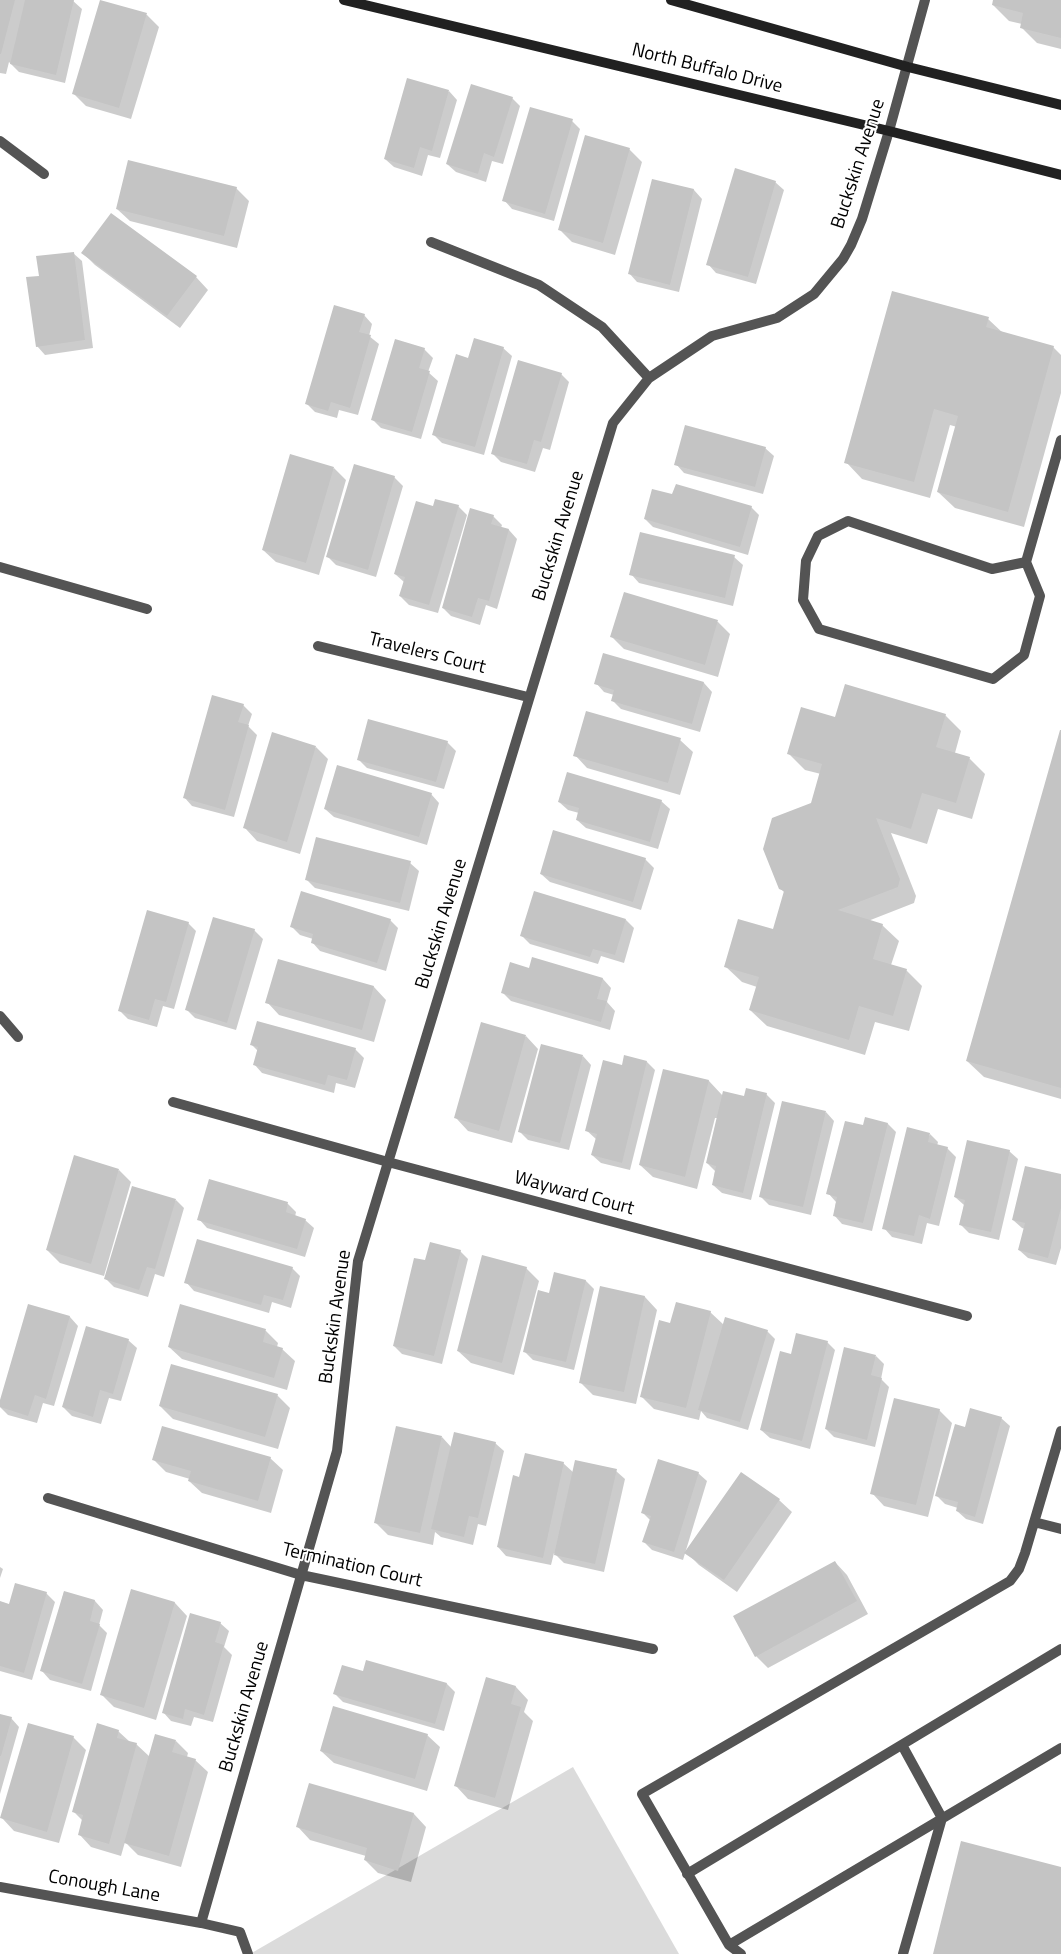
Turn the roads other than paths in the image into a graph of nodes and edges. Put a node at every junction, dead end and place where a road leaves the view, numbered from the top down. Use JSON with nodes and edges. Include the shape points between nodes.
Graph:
{"nodes":[{"id":1,"x":344,"y":0,"type":"edge"},
{"id":2,"x":671,"y":0,"type":"edge"},
{"id":3,"x":925,"y":0,"type":"edge"},
{"id":4,"x":908,"y":67,"type":"junction"},
{"id":5,"x":1061,"y":105,"type":"edge"},
{"id":6,"x":889,"y":131,"type":"junction"},
{"id":7,"x":0,"y":141,"type":"edge"},
{"id":8,"x":44,"y":174,"type":"dead end"},
{"id":9,"x":1061,"y":175,"type":"edge"},
{"id":10,"x":432,"y":242,"type":"dead end"},
{"id":11,"x":649,"y":378,"type":"junction"},
{"id":12,"x":1061,"y":440,"type":"edge"},
{"id":13,"x":1026,"y":562,"type":"junction"},
{"id":14,"x":0,"y":568,"type":"edge"},
{"id":15,"x":147,"y":609,"type":"dead end"},
{"id":16,"x":318,"y":646,"type":"dead end"},
{"id":17,"x":528,"y":697,"type":"junction"},
{"id":18,"x":0,"y":1016,"type":"edge"},
{"id":19,"x":18,"y":1036,"type":"dead end"},
{"id":20,"x":173,"y":1102,"type":"dead end"},
{"id":21,"x":388,"y":1162,"type":"junction"},
{"id":22,"x":967,"y":1316,"type":"dead end"},
{"id":23,"x":1060,"y":1435,"type":"edge"},
{"id":24,"x":48,"y":1498,"type":"dead end"},
{"id":25,"x":1034,"y":1522,"type":"junction"},
{"id":26,"x":1061,"y":1529,"type":"edge"},
{"id":27,"x":301,"y":1575,"type":"junction"},
{"id":28,"x":653,"y":1649,"type":"dead end"},
{"id":29,"x":1061,"y":1649,"type":"edge"},
{"id":30,"x":902,"y":1745,"type":"junction"},
{"id":31,"x":1061,"y":1748,"type":"edge"},
{"id":32,"x":942,"y":1818,"type":"junction"},
{"id":33,"x":687,"y":1874,"type":"junction"},
{"id":34,"x":0,"y":1886,"type":"edge"},
{"id":35,"x":202,"y":1923,"type":"junction"},
{"id":36,"x":728,"y":1945,"type":"junction"},
{"id":37,"x":248,"y":1954,"type":"edge"},
{"id":38,"x":741,"y":1954,"type":"edge"},
{"id":39,"x":903,"y":1954,"type":"edge"}],
"edges":[{"from":1,"to":6,"type":"main road","name":"North Buffalo Drive"},
{"from":2,"to":4,"type":"main road"},
{"from":3,"to":4,"type":"street","name":"Buckskin Avenue"},
{"from":4,"to":5,"type":"main road"},
{"from":4,"to":6,"type":"street","name":"Buckskin Avenue"},
{"from":6,"to":9,"type":"main road","name":"North Buffalo Drive"},
{"from":6,"to":11,"type":"street","name":"Buckskin Avenue","via":[[851,246],[814,294],[777,318],[712,336]]},
{"from":7,"to":8,"type":"street"},
{"from":10,"to":11,"type":"street","via":[[539,286],[602,327]]},
{"from":11,"to":17,"type":"street","name":"Buckskin Avenue","via":[[613,423]]},
{"from":12,"to":13,"type":"street"},
{"from":13,"to":13,"type":"street","via":[[992,569],[848,521],[818,536],[806,561],[804,600],[819,628],[993,679],[1024,655],[1040,596]]},
{"from":14,"to":15,"type":"street"},
{"from":16,"to":17,"type":"street","name":"Travelers Court"},
{"from":17,"to":21,"type":"street","name":"Buckskin Avenue"},
{"from":18,"to":19,"type":"street"},
{"from":20,"to":21,"type":"street","name":"Wayward Court"},
{"from":21,"to":22,"type":"street","name":"Wayward Court"},
{"from":21,"to":27,"type":"street","name":"Buckskin Avenue","via":[[358,1261],[337,1451]]},
{"from":23,"to":25,"type":"street"},
{"from":24,"to":27,"type":"street","name":"Termination Court"},
{"from":25,"to":26,"type":"street"},
{"from":25,"to":33,"type":"street","via":[[1019,1569],[1010,1581],[642,1794]]},
{"from":27,"to":28,"type":"street","name":"Termination Court"},
{"from":27,"to":35,"type":"street","name":"Buckskin Avenue"},
{"from":29,"to":30,"type":"street"},
{"from":30,"to":32,"type":"street"},
{"from":30,"to":33,"type":"street"},
{"from":31,"to":32,"type":"street"},
{"from":32,"to":36,"type":"street"},
{"from":32,"to":39,"type":"street"},
{"from":33,"to":36,"type":"street"},
{"from":34,"to":35,"type":"street","name":"Conough Lane"},
{"from":35,"to":37,"type":"street","via":[[240,1932]]},
{"from":36,"to":38,"type":"street"}]}
